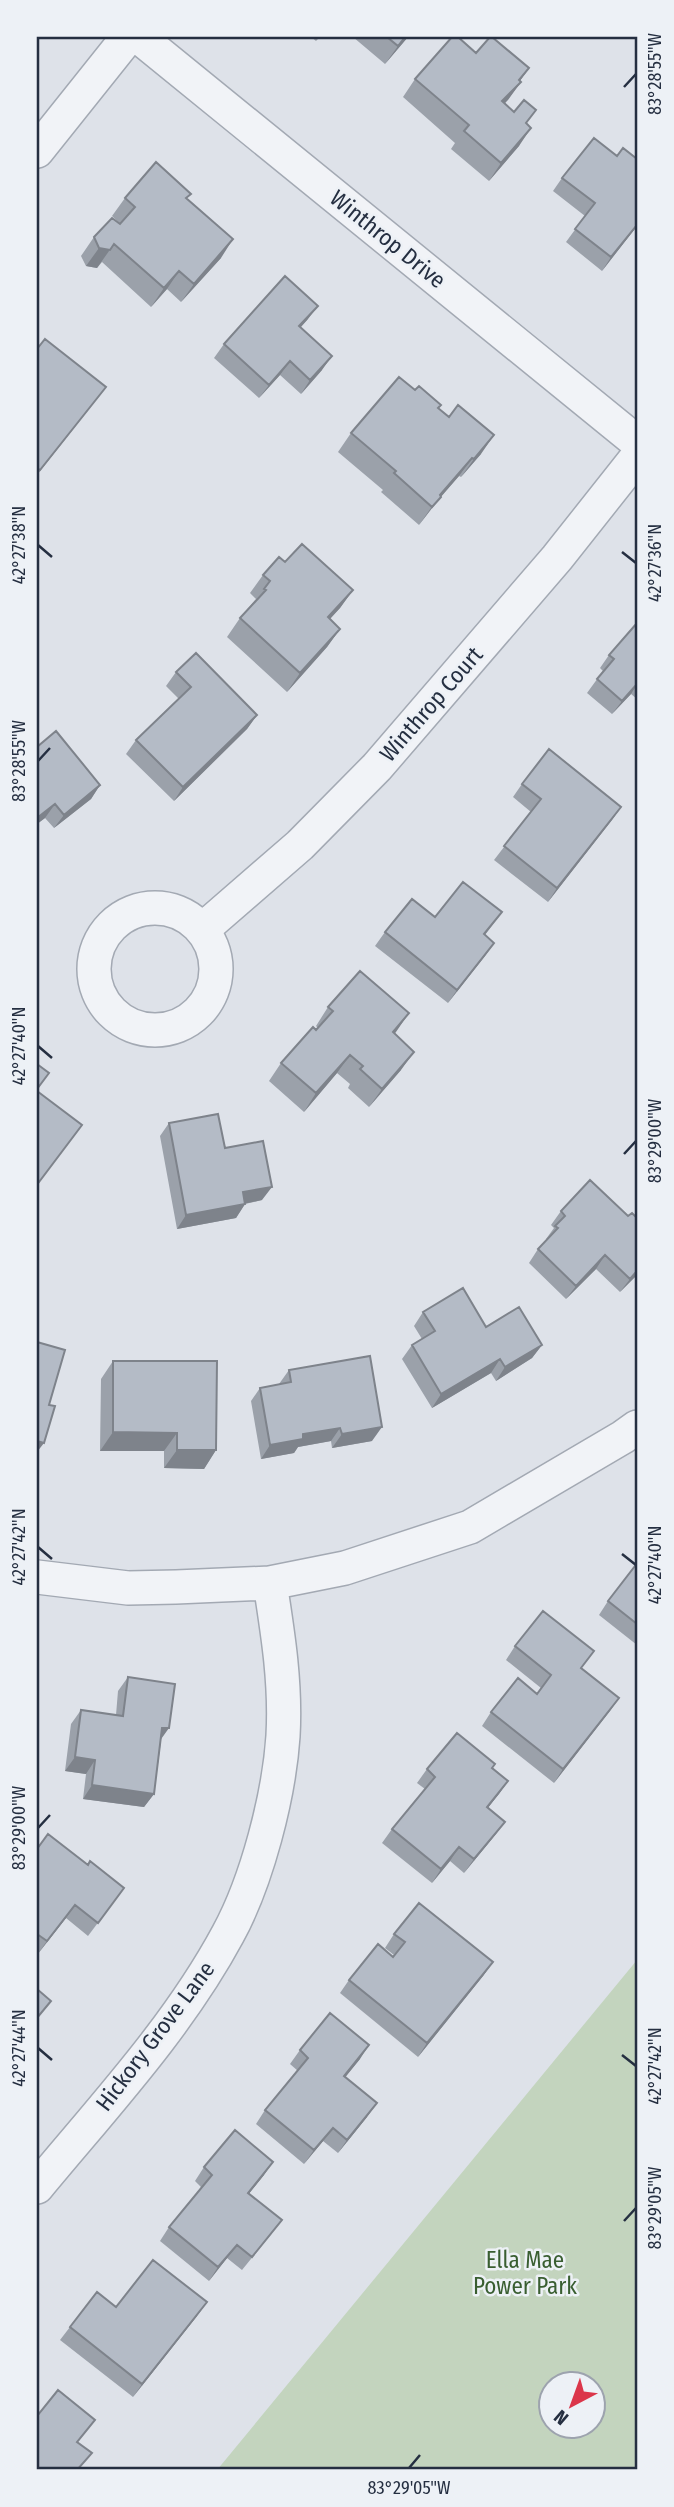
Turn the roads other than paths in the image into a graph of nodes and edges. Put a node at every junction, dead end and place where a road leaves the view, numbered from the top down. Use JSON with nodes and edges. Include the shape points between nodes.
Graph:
{"nodes":[{"id":1,"x":128,"y":37,"type":"edge"},
{"id":2,"x":139,"y":37,"type":"edge"},
{"id":3,"x":37,"y":151,"type":"edge"},
{"id":4,"x":637,"y":442,"type":"edge"},
{"id":5,"x":637,"y":457,"type":"edge"},
{"id":6,"x":202,"y":930,"type":"dead end"},
{"id":7,"x":637,"y":1427,"type":"edge"},
{"id":8,"x":37,"y":1577,"type":"edge"},
{"id":9,"x":270,"y":1583,"type":"junction"},
{"id":10,"x":37,"y":2188,"type":"edge"}],
"edges":[{"from":1,"to":3,"type":"street"},
{"from":2,"to":4,"type":"street","name":"Winthrop Drive"},
{"from":5,"to":6,"type":"street","name":"Winthrop Court","via":[[557,558],[376,766],[300,845]]},
{"from":7,"to":9,"type":"street","via":[[470,1527],[345,1568]]},
{"from":8,"to":9,"type":"street","via":[[128,1588]]},
{"from":9,"to":10,"type":"street","name":"Hickory Grove Lane","via":[[281,1654],[283,1735],[273,1803],[252,1874],[230,1931],[182,2008]]}]}
